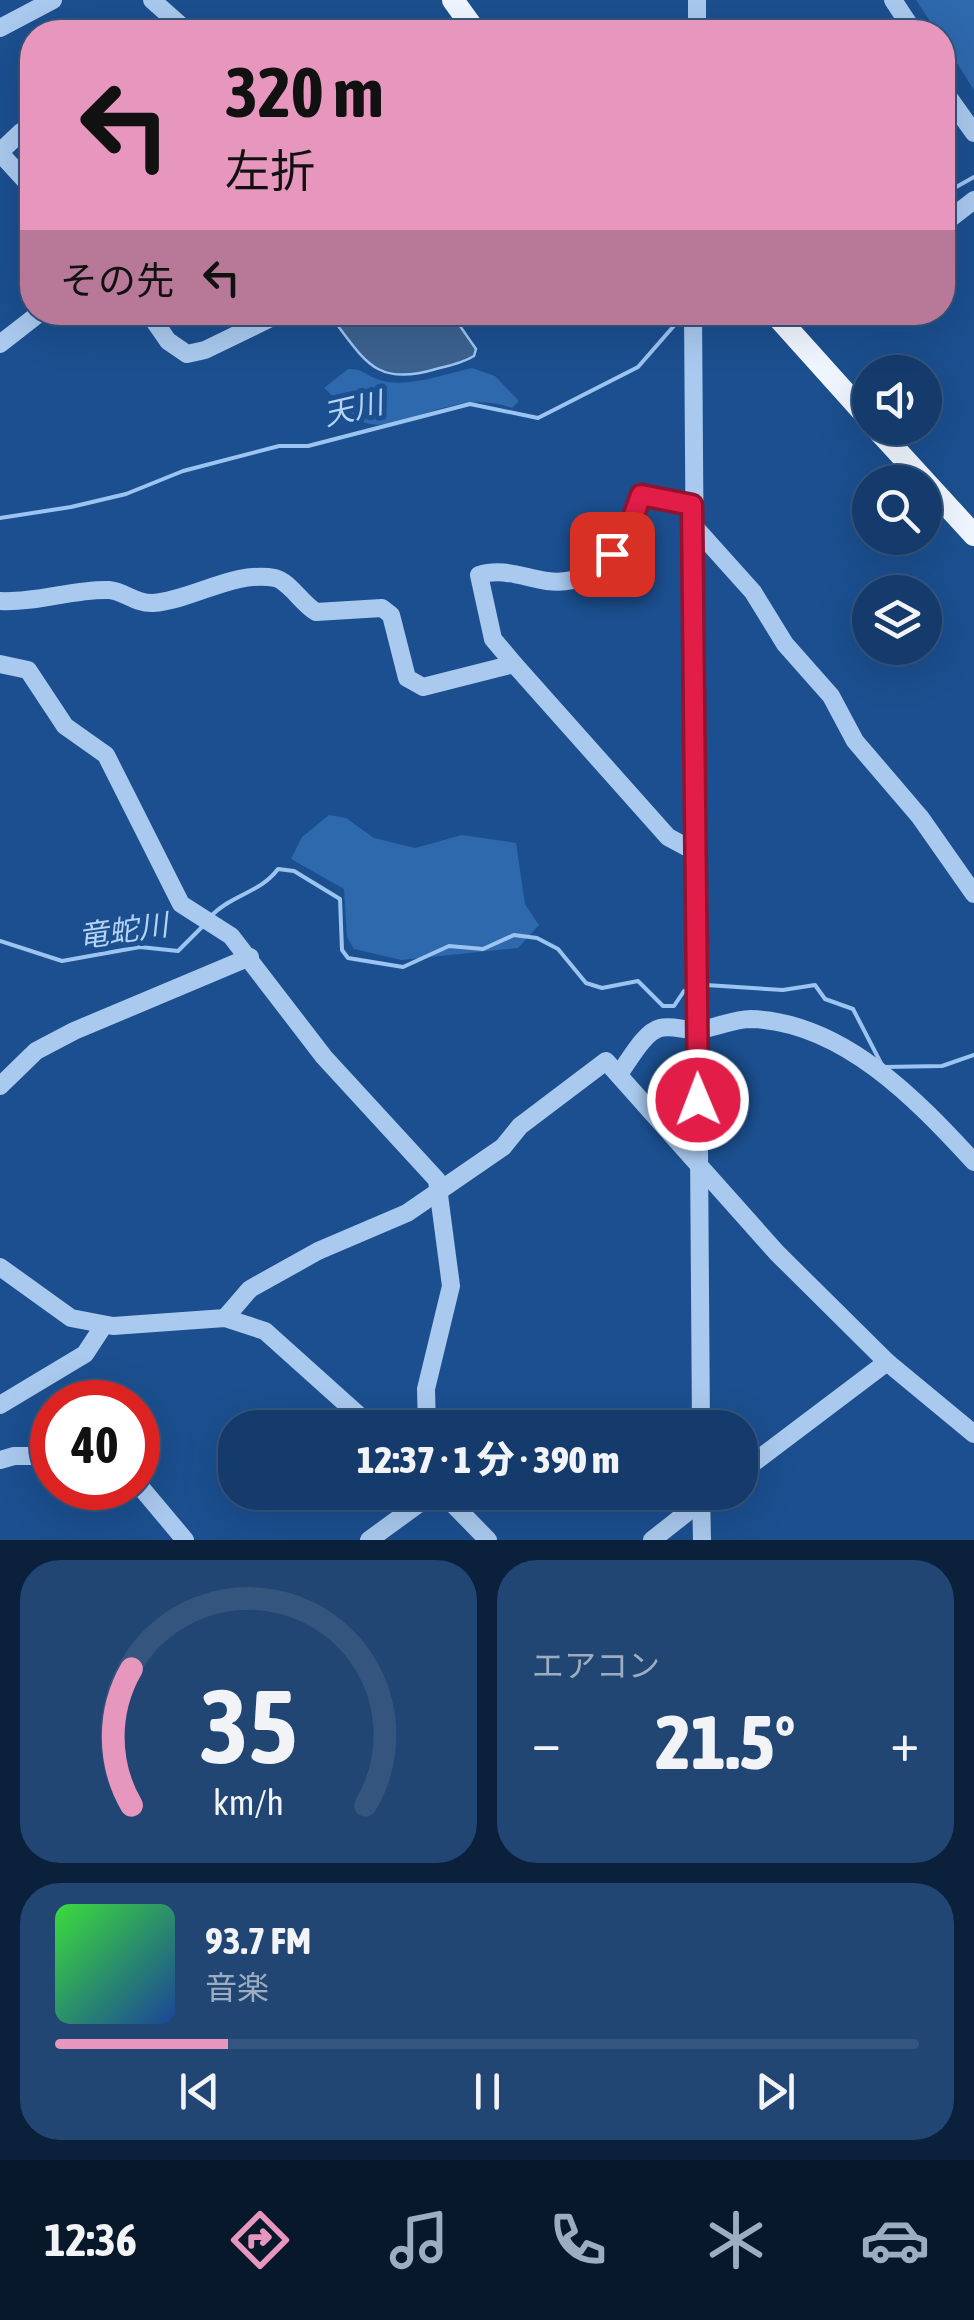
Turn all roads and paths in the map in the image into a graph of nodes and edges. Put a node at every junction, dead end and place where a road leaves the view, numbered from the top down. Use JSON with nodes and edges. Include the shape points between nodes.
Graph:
{"nodes":[{"id":1,"x":53,"y":0,"type":"edge"},
{"id":2,"x":0,"y":28,"type":"edge"},
{"id":3,"x":955,"y":106,"type":"edge"},
{"id":4,"x":20,"y":132,"type":"edge"},
{"id":5,"x":974,"y":132,"type":"edge"},
{"id":6,"x":0,"y":153,"type":"edge"},
{"id":7,"x":20,"y":175,"type":"edge"},
{"id":8,"x":24,"y":325,"type":"edge"},
{"id":9,"x":157,"y":325,"type":"edge"},
{"id":10,"x":256,"y":325,"type":"edge"},
{"id":11,"x":693,"y":325,"type":"edge"},
{"id":12,"x":785,"y":325,"type":"edge"},
{"id":13,"x":0,"y":344,"type":"edge"},
{"id":14,"x":852,"y":400,"type":"edge"},
{"id":15,"x":892,"y":445,"type":"edge"},
{"id":16,"x":692,"y":515,"type":"junction"},
{"id":17,"x":974,"y":535,"type":"edge"},
{"id":18,"x":0,"y":600,"type":"edge"},
{"id":19,"x":0,"y":664,"type":"edge"},
{"id":20,"x":514,"y":664,"type":"junction"},
{"id":21,"x":694,"y":851,"type":"junction"},
{"id":22,"x":974,"y":894,"type":"edge"},
{"id":23,"x":250,"y":957,"type":"junction"},
{"id":24,"x":697,"y":1030,"type":"junction"},
{"id":25,"x":619,"y":1074,"type":"junction"},
{"id":26,"x":0,"y":1086,"type":"edge"},
{"id":27,"x":974,"y":1162,"type":"edge"},
{"id":28,"x":699,"y":1170,"type":"junction"},
{"id":29,"x":440,"y":1187,"type":"junction"},
{"id":30,"x":0,"y":1267,"type":"edge"},
{"id":31,"x":225,"y":1318,"type":"junction"},
{"id":32,"x":104,"y":1324,"type":"junction"},
{"id":33,"x":887,"y":1362,"type":"junction"},
{"id":34,"x":0,"y":1405,"type":"edge"},
{"id":35,"x":353,"y":1410,"type":"edge"},
{"id":36,"x":427,"y":1410,"type":"edge"},
{"id":37,"x":701,"y":1410,"type":"edge"},
{"id":38,"x":974,"y":1434,"type":"edge"},
{"id":39,"x":30,"y":1456,"type":"edge"},
{"id":40,"x":0,"y":1460,"type":"edge"},
{"id":41,"x":758,"y":1460,"type":"edge"},
{"id":42,"x":160,"y":1510,"type":"edge"},
{"id":43,"x":412,"y":1510,"type":"edge"},
{"id":44,"x":457,"y":1510,"type":"edge"},
{"id":45,"x":687,"y":1510,"type":"edge"},
{"id":46,"x":704,"y":1510,"type":"edge"},
{"id":47,"x":185,"y":1540,"type":"edge"},
{"id":48,"x":370,"y":1540,"type":"edge"},
{"id":49,"x":488,"y":1540,"type":"edge"},
{"id":50,"x":652,"y":1540,"type":"edge"},
{"id":51,"x":702,"y":1540,"type":"edge"}],
"edges":[{"from":1,"to":2,"type":"street"},
{"from":3,"to":5,"type":"street"},
{"from":4,"to":6,"type":"street"},
{"from":6,"to":7,"type":"street"},
{"from":8,"to":13,"type":"street"},
{"from":9,"to":10,"type":"street","via":[[187,354]]},
{"from":11,"to":16,"type":"street"},
{"from":12,"to":14,"type":"main road"},
{"from":15,"to":17,"type":"main road"},
{"from":16,"to":20,"type":"street","via":[[641,495],[626,537],[588,576],[550,582],[523,574],[479,575],[493,640]]},
{"from":16,"to":21,"type":"street"},
{"from":16,"to":22,"type":"street"},
{"from":18,"to":20,"type":"street","via":[[111,590],[156,603],[224,584],[280,578],[316,612],[382,608],[391,615],[407,678],[423,687]]},
{"from":19,"to":23,"type":"street","via":[[28,670],[66,726],[106,755],[181,904]]},
{"from":20,"to":21,"type":"street","via":[[668,837]]},
{"from":21,"to":24,"type":"street"},
{"from":23,"to":26,"type":"street","via":[[49,1044]]},
{"from":23,"to":29,"type":"street","via":[[324,1056]]},
{"from":24,"to":25,"type":"street","via":[[652,1032]]},
{"from":24,"to":27,"type":"street","via":[[747,1019],[828,1039],[921,1104]]},
{"from":24,"to":28,"type":"street"},
{"from":25,"to":28,"type":"street"},
{"from":25,"to":29,"type":"street","via":[[606,1061],[520,1126],[503,1147]]},
{"from":28,"to":33,"type":"street"},
{"from":28,"to":37,"type":"street"},
{"from":29,"to":31,"type":"street","via":[[408,1214],[318,1251],[250,1290]]},
{"from":29,"to":36,"type":"street","via":[[451,1286],[426,1389]]},
{"from":30,"to":32,"type":"street","via":[[70,1318]]},
{"from":31,"to":32,"type":"street"},
{"from":31,"to":35,"type":"street","via":[[265,1330]]},
{"from":32,"to":34,"type":"street","via":[[85,1354]]},
{"from":33,"to":38,"type":"street"},
{"from":33,"to":41,"type":"street"},
{"from":39,"to":40,"type":"street"},
{"from":42,"to":47,"type":"street"},
{"from":43,"to":48,"type":"street"},
{"from":44,"to":49,"type":"street"},
{"from":45,"to":50,"type":"street"},
{"from":46,"to":51,"type":"street"}]}
